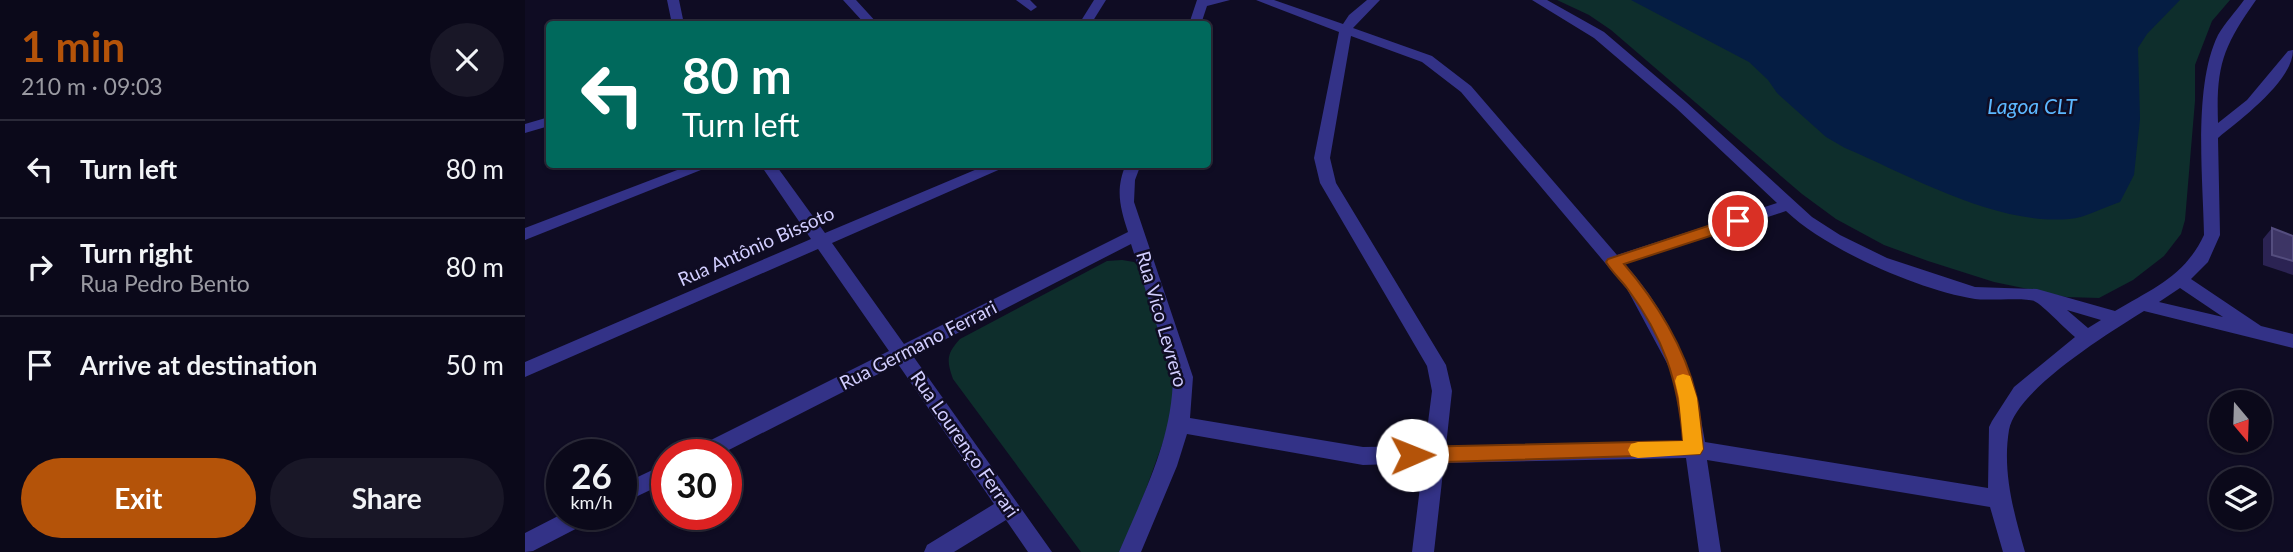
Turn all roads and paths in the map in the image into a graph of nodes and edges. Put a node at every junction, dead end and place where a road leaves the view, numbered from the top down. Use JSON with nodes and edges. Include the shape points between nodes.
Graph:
{"nodes":[{"id":1,"x":673,"y":0,"type":"edge"},
{"id":2,"x":849,"y":0,"type":"edge"},
{"id":3,"x":1100,"y":0,"type":"edge"},
{"id":4,"x":1224,"y":0,"type":"edge"},
{"id":5,"x":1262,"y":0,"type":"edge"},
{"id":6,"x":1374,"y":0,"type":"edge"},
{"id":7,"x":1538,"y":0,"type":"edge"},
{"id":8,"x":2250,"y":0,"type":"edge"},
{"id":9,"x":1203,"y":2,"type":"edge"},
{"id":10,"x":677,"y":21,"type":"edge"},
{"id":11,"x":868,"y":21,"type":"edge"},
{"id":12,"x":1087,"y":21,"type":"edge"},
{"id":13,"x":1196,"y":21,"type":"edge"},
{"id":14,"x":1346,"y":29,"type":"junction"},
{"id":15,"x":2293,"y":54,"type":"edge"},
{"id":16,"x":546,"y":122,"type":"edge"},
{"id":17,"x":525,"y":129,"type":"edge"},
{"id":18,"x":2211,"y":136,"type":"junction"},
{"id":19,"x":698,"y":168,"type":"edge"},
{"id":20,"x":770,"y":168,"type":"edge"},
{"id":21,"x":994,"y":168,"type":"edge"},
{"id":22,"x":1133,"y":168,"type":"edge"},
{"id":23,"x":1788,"y":205,"type":"junction"},
{"id":24,"x":525,"y":234,"type":"edge"},
{"id":25,"x":1136,"y":235,"type":"junction"},
{"id":26,"x":823,"y":240,"type":"junction"},
{"id":27,"x":1613,"y":262,"type":"junction"},
{"id":28,"x":2180,"y":279,"type":"junction"},
{"id":29,"x":2038,"y":295,"type":"junction"},
{"id":30,"x":2142,"y":304,"type":"junction"},
{"id":31,"x":2117,"y":318,"type":"junction"},
{"id":32,"x":2087,"y":337,"type":"junction"},
{"id":33,"x":2267,"y":337,"type":"junction"},
{"id":34,"x":2293,"y":341,"type":"edge"},
{"id":35,"x":900,"y":354,"type":"junction"},
{"id":36,"x":525,"y":370,"type":"edge"},
{"id":37,"x":1179,"y":424,"type":"junction"},
{"id":38,"x":732,"y":439,"type":"edge"},
{"id":39,"x":1693,"y":449,"type":"junction"},
{"id":40,"x":1436,"y":454,"type":"junction"},
{"id":41,"x":1999,"y":499,"type":"junction"},
{"id":42,"x":1009,"y":506,"type":"junction"},
{"id":43,"x":552,"y":530,"type":"edge"},
{"id":44,"x":525,"y":544,"type":"edge"},
{"id":45,"x":935,"y":552,"type":"edge"},
{"id":46,"x":1041,"y":552,"type":"edge"},
{"id":47,"x":1130,"y":552,"type":"edge"},
{"id":48,"x":1423,"y":552,"type":"edge"},
{"id":49,"x":1710,"y":552,"type":"edge"},
{"id":50,"x":2014,"y":552,"type":"edge"}],
"edges":[{"from":1,"to":10,"type":"street"},
{"from":2,"to":11,"type":"street"},
{"from":3,"to":12,"type":"street"},
{"from":4,"to":9,"type":"street"},
{"from":5,"to":14,"type":"street"},
{"from":6,"to":14,"type":"street"},
{"from":7,"to":23,"type":"street","via":[[1577,20],[1619,52]]},
{"from":8,"to":18,"type":"street","via":[[2225,35],[2215,63]]},
{"from":9,"to":13,"type":"street"},
{"from":14,"to":27,"type":"street","via":[[1427,59],[1466,89]]},
{"from":14,"to":40,"type":"street","via":[[1322,158],[1328,183],[1343,211],[1436,365],[1441,391]]},
{"from":15,"to":18,"type":"street","via":[[2252,103]]},
{"from":16,"to":17,"type":"street"},
{"from":18,"to":28,"type":"street","via":[[2212,234],[2202,258]]},
{"from":19,"to":24,"type":"street"},
{"from":20,"to":26,"type":"street","name":"Rua Lourenço Ferrari"},
{"from":21,"to":26,"type":"street","name":"Rua Antônio Bissoto"},
{"from":22,"to":25,"type":"street","name":"Rua Vico Levrero","via":[[1125,191]]},
{"from":23,"to":27,"type":"street"},
{"from":23,"to":29,"type":"street","via":[[1834,239],[1924,278],[1975,293]]},
{"from":25,"to":35,"type":"street","name":"Rua Germano Ferrari"},
{"from":25,"to":37,"type":"street","name":"Rua Vico Levrero","via":[[1183,377],[1185,402]]},
{"from":26,"to":35,"type":"street","name":"Rua Lourenço Ferrari"},
{"from":26,"to":36,"type":"street","name":"Rua Antônio Bissoto"},
{"from":27,"to":39,"type":"street","via":[[1660,327],[1679,367],[1688,398]]},
{"from":28,"to":30,"type":"street"},
{"from":28,"to":33,"type":"street"},
{"from":29,"to":31,"type":"street"},
{"from":29,"to":32,"type":"street"},
{"from":30,"to":31,"type":"street"},
{"from":30,"to":33,"type":"street"},
{"from":31,"to":32,"type":"street"},
{"from":32,"to":41,"type":"street","via":[[2021,392],[1999,427]]},
{"from":33,"to":34,"type":"street"},
{"from":35,"to":38,"type":"street","name":"Rua Germano Ferrari"},
{"from":35,"to":42,"type":"street","name":"Rua Lourenço Ferrari"},
{"from":37,"to":40,"type":"street","via":[[1363,456]]},
{"from":37,"to":47,"type":"street","name":"Rua Vico Levrero"},
{"from":39,"to":40,"type":"street"},
{"from":39,"to":41,"type":"street"},
{"from":39,"to":49,"type":"street"},
{"from":40,"to":48,"type":"street"},
{"from":41,"to":50,"type":"street"},
{"from":42,"to":45,"type":"street"},
{"from":42,"to":46,"type":"street","name":"Rua Lourenço Ferrari"},
{"from":43,"to":44,"type":"street"}]}
